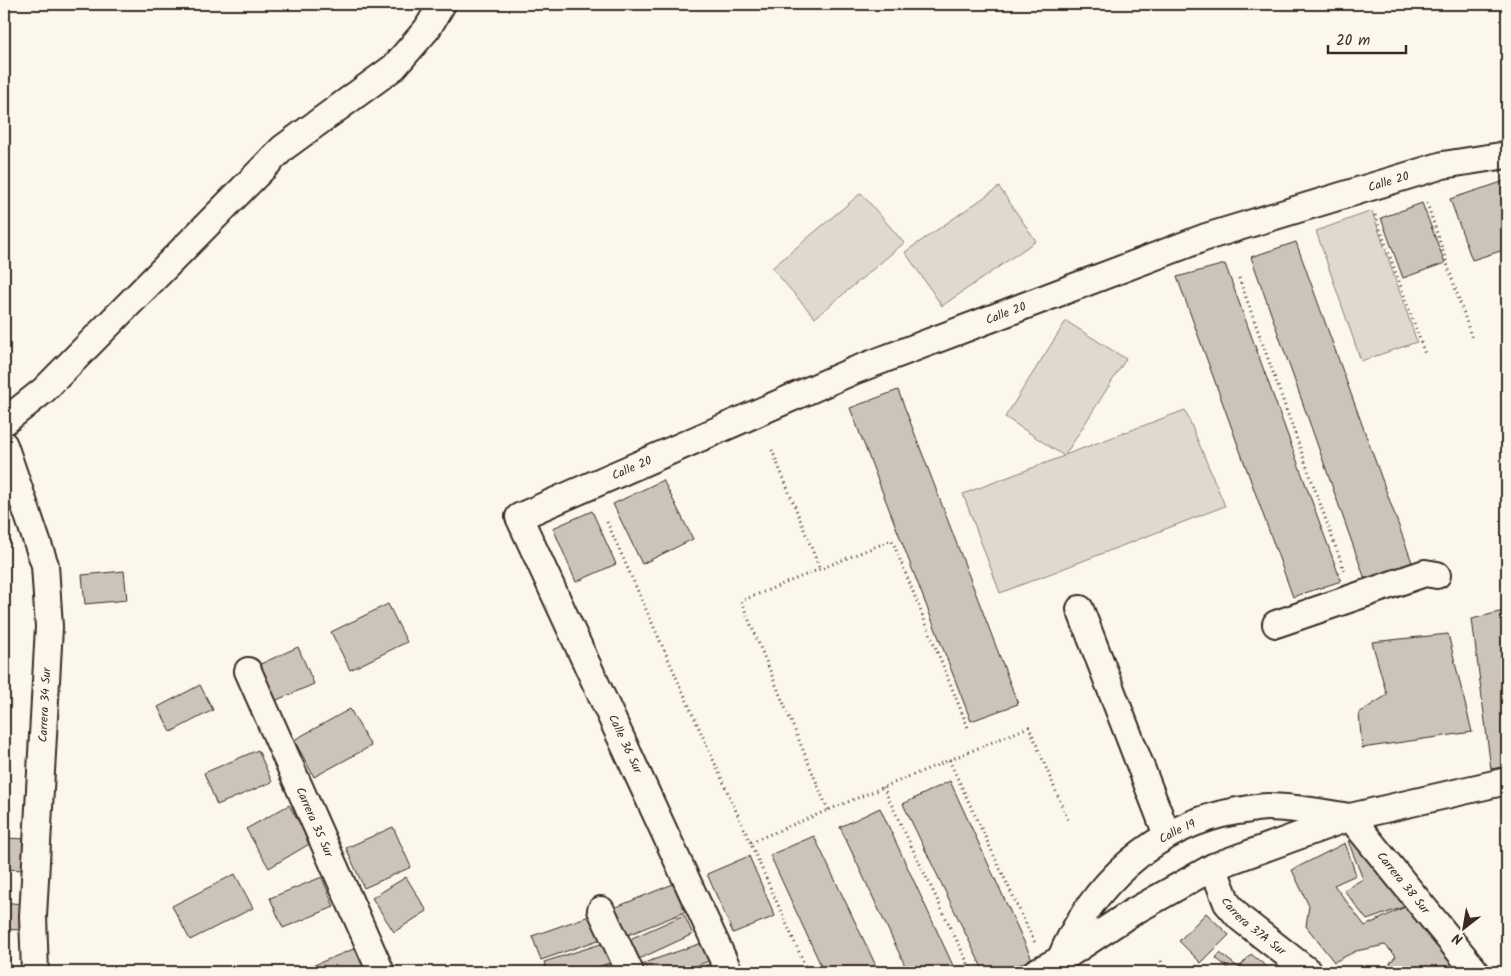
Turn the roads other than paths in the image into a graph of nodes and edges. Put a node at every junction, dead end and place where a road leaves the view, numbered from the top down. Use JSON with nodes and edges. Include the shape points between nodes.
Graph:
{"nodes":[{"id":1,"x":442,"y":4,"type":"edge"},
{"id":2,"x":1507,"y":155,"type":"edge"},
{"id":3,"x":4,"y":422,"type":"edge"},
{"id":4,"x":4,"y":445,"type":"edge"},
{"id":5,"x":519,"y":517,"type":"joint"},
{"id":6,"x":1437,"y":575,"type":"dead end"},
{"id":7,"x":1080,"y":609,"type":"dead end"},
{"id":8,"x":1276,"y":624,"type":"dead end"},
{"id":9,"x":248,"y":672,"type":"dead end"},
{"id":10,"x":1507,"y":781,"type":"edge"},
{"id":11,"x":1350,"y":816,"type":"junction"},
{"id":12,"x":1168,"y":835,"type":"junction"},
{"id":13,"x":1213,"y":868,"type":"junction"},
{"id":14,"x":601,"y":910,"type":"dead end"},
{"id":15,"x":1036,"y":960,"type":"edge"},
{"id":16,"x":1060,"y":960,"type":"junction"},
{"id":17,"x":35,"y":972,"type":"edge"},
{"id":18,"x":381,"y":972,"type":"edge"},
{"id":19,"x":630,"y":972,"type":"edge"},
{"id":20,"x":729,"y":972,"type":"edge"},
{"id":21,"x":1309,"y":972,"type":"edge"},
{"id":22,"x":1476,"y":972,"type":"edge"}],
"edges":[{"from":1,"to":3,"type":"street","via":[[428,29],[394,67],[283,148],[44,390]]},
{"from":2,"to":5,"type":"street","name":"Calle 20","via":[[1443,165],[1206,237],[853,370]]},
{"from":4,"to":17,"type":"street","name":"Carrera 34 Sur","via":[[45,565],[49,627],[34,916]]},
{"from":5,"to":20,"type":"street","name":"Calle 36 Sur"},
{"from":6,"to":8,"type":"street","via":[[1425,573]]},
{"from":7,"to":12,"type":"street"},
{"from":9,"to":18,"type":"street","name":"Carrera 35 Sur"},
{"from":10,"to":11,"type":"street","name":"Calle 19"},
{"from":11,"to":12,"type":"street","name":"Calle 19","via":[[1267,807],[1215,815]]},
{"from":11,"to":13,"type":"street","name":"Calle 19"},
{"from":11,"to":22,"type":"street","name":"Carrera 38 Sur"},
{"from":12,"to":16,"type":"street","name":"Calle 19","via":[[1121,868],[1092,902]]},
{"from":13,"to":16,"type":"street","name":"Calle 19","via":[[1131,913]]},
{"from":13,"to":21,"type":"street","name":"Carrera 37A Sur","via":[[1227,903],[1240,918]]},
{"from":14,"to":19,"type":"street"},
{"from":15,"to":16,"type":"street","name":"Calle 19"}]}
